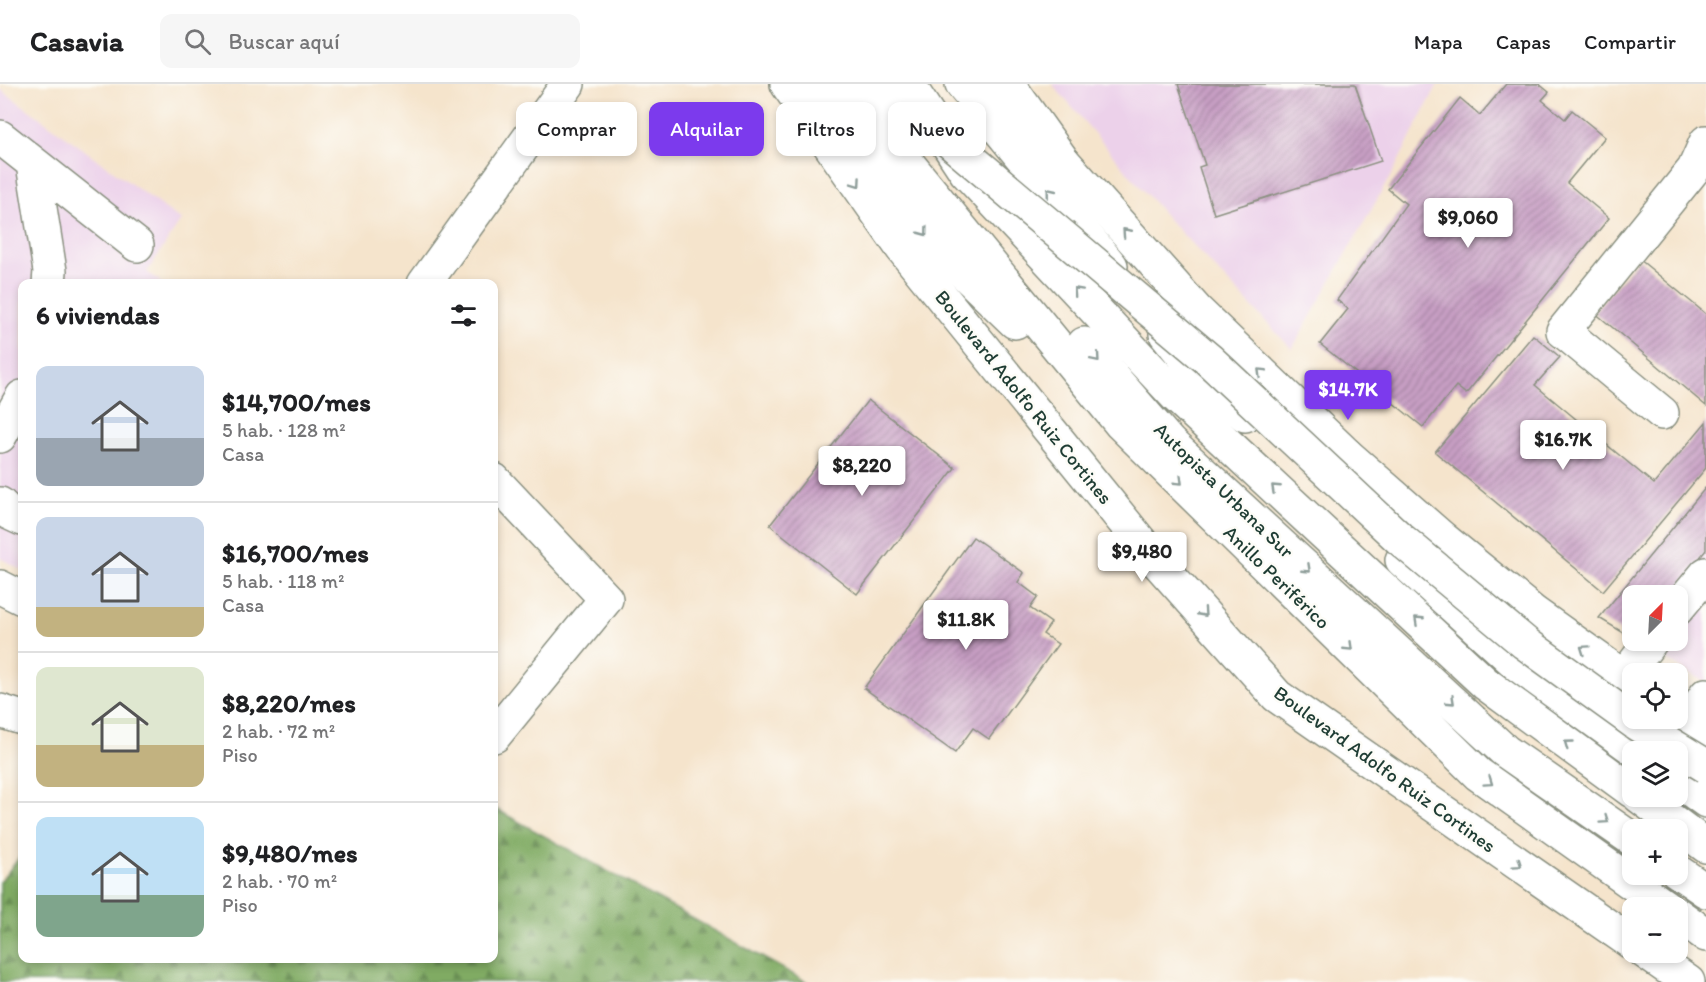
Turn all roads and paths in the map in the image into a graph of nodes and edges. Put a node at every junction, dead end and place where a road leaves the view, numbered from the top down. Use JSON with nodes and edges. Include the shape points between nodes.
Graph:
{"nodes":[{"id":1,"x":568,"y":84,"type":"edge"},
{"id":2,"x":788,"y":84,"type":"edge"},
{"id":3,"x":814,"y":84,"type":"edge"},
{"id":4,"x":843,"y":84,"type":"edge"},
{"id":5,"x":874,"y":84,"type":"edge"},
{"id":6,"x":908,"y":84,"type":"edge"},
{"id":7,"x":962,"y":84,"type":"edge"},
{"id":8,"x":984,"y":84,"type":"edge"},
{"id":9,"x":1008,"y":84,"type":"edge"},
{"id":10,"x":920,"y":102,"type":"edge"},
{"id":11,"x":0,"y":137,"type":"edge"},
{"id":12,"x":1706,"y":142,"type":"edge"},
{"id":13,"x":956,"y":156,"type":"edge"},
{"id":14,"x":967,"y":156,"type":"edge"},
{"id":15,"x":1063,"y":161,"type":"junction"},
{"id":16,"x":33,"y":164,"type":"junction"},
{"id":17,"x":137,"y":245,"type":"dead end"},
{"id":18,"x":56,"y":279,"type":"edge"},
{"id":19,"x":428,"y":279,"type":"edge"},
{"id":20,"x":18,"y":404,"type":"edge"},
{"id":21,"x":1662,"y":413,"type":"dead end"},
{"id":22,"x":1121,"y":424,"type":"junction"},
{"id":23,"x":0,"y":436,"type":"edge"},
{"id":24,"x":1347,"y":456,"type":"junction"},
{"id":25,"x":498,"y":484,"type":"edge"},
{"id":26,"x":0,"y":504,"type":"edge"},
{"id":27,"x":18,"y":517,"type":"edge"},
{"id":28,"x":1706,"y":574,"type":"edge"},
{"id":29,"x":0,"y":587,"type":"edge"},
{"id":30,"x":18,"y":596,"type":"edge"},
{"id":31,"x":1688,"y":596,"type":"edge"},
{"id":32,"x":1518,"y":665,"type":"junction"},
{"id":33,"x":1622,"y":676,"type":"edge"},
{"id":34,"x":1706,"y":695,"type":"edge"},
{"id":35,"x":0,"y":711,"type":"edge"},
{"id":36,"x":18,"y":717,"type":"edge"},
{"id":37,"x":1690,"y":723,"type":"edge"},
{"id":38,"x":498,"y":731,"type":"edge"},
{"id":39,"x":1623,"y":741,"type":"edge"},
{"id":40,"x":1706,"y":766,"type":"edge"},
{"id":41,"x":1622,"y":784,"type":"edge"},
{"id":42,"x":1688,"y":788,"type":"edge"},
{"id":43,"x":1706,"y":801,"type":"edge"},
{"id":44,"x":1654,"y":807,"type":"edge"},
{"id":45,"x":1622,"y":832,"type":"edge"},
{"id":46,"x":1706,"y":846,"type":"edge"},
{"id":47,"x":1688,"y":879,"type":"edge"},
{"id":48,"x":1706,"y":891,"type":"edge"},
{"id":49,"x":1651,"y":897,"type":"edge"},
{"id":50,"x":1688,"y":922,"type":"edge"},
{"id":51,"x":1706,"y":935,"type":"edge"},
{"id":52,"x":1622,"y":936,"type":"edge"},
{"id":53,"x":1661,"y":963,"type":"edge"},
{"id":54,"x":1688,"y":982,"type":"edge"}],
"edges":[{"from":1,"to":19,"type":"main road"},
{"from":2,"to":52,"type":"main road","name":"Boulevard Adolfo Ruiz Cortines","one_way":true,"via":[[910,257],[1152,555],[1277,696]]},
{"from":3,"to":22,"type":"main road","one_way":true,"via":[[934,244]]},
{"from":4,"to":22,"type":"main road","name":"Anillo Periférico"},
{"from":5,"to":45,"type":"main road","name":"Autopista Urbana Sur","one_way":true,"via":[[992,238],[1170,443],[1505,751]]},
{"from":6,"to":10,"type":"main road","name":"Autopista Urbana Sur"},
{"from":32,"to":7,"type":"main road","one_way":true,"via":[[1194,369]]},
{"from":8,"to":15,"type":"main road"},
{"from":9,"to":15,"type":"main road"},
{"from":11,"to":16,"type":"main road"},
{"from":12,"to":21,"type":"main road","via":[[1694,169],[1563,331]]},
{"from":41,"to":13,"type":"main road","name":"Autopista Urbana Sur","one_way":true,"bridge":true,"via":[[1486,684],[1176,396],[966,172]]},
{"from":14,"to":40,"type":"main road","bridge":true,"via":[[1208,359],[1399,538],[1525,643],[1637,724]]},
{"from":24,"to":15,"type":"main road","one_way":true,"via":[[1197,311]]},
{"from":16,"to":17,"type":"main road"},
{"from":16,"to":18,"type":"main road"},
{"from":20,"to":23,"type":"main road"},
{"from":22,"to":49,"type":"main road","name":"Anillo Periférico","one_way":true,"via":[[1478,774]]},
{"from":24,"to":32,"type":"main road"},
{"from":33,"to":24,"type":"main road","one_way":true,"via":[[1534,613]]},
{"from":25,"to":38,"type":"main road","via":[[606,599]]},
{"from":26,"to":27,"type":"main road"},
{"from":28,"to":31,"type":"main road"},
{"from":29,"to":30,"type":"main road"},
{"from":32,"to":39,"type":"main road"},
{"from":34,"to":37,"type":"main road"},
{"from":35,"to":36,"type":"main road"},
{"from":42,"to":43,"type":"main road"},
{"from":44,"to":46,"type":"main road"},
{"from":47,"to":48,"type":"main road"},
{"from":50,"to":51,"type":"main road"},
{"from":53,"to":54,"type":"main road"}]}
